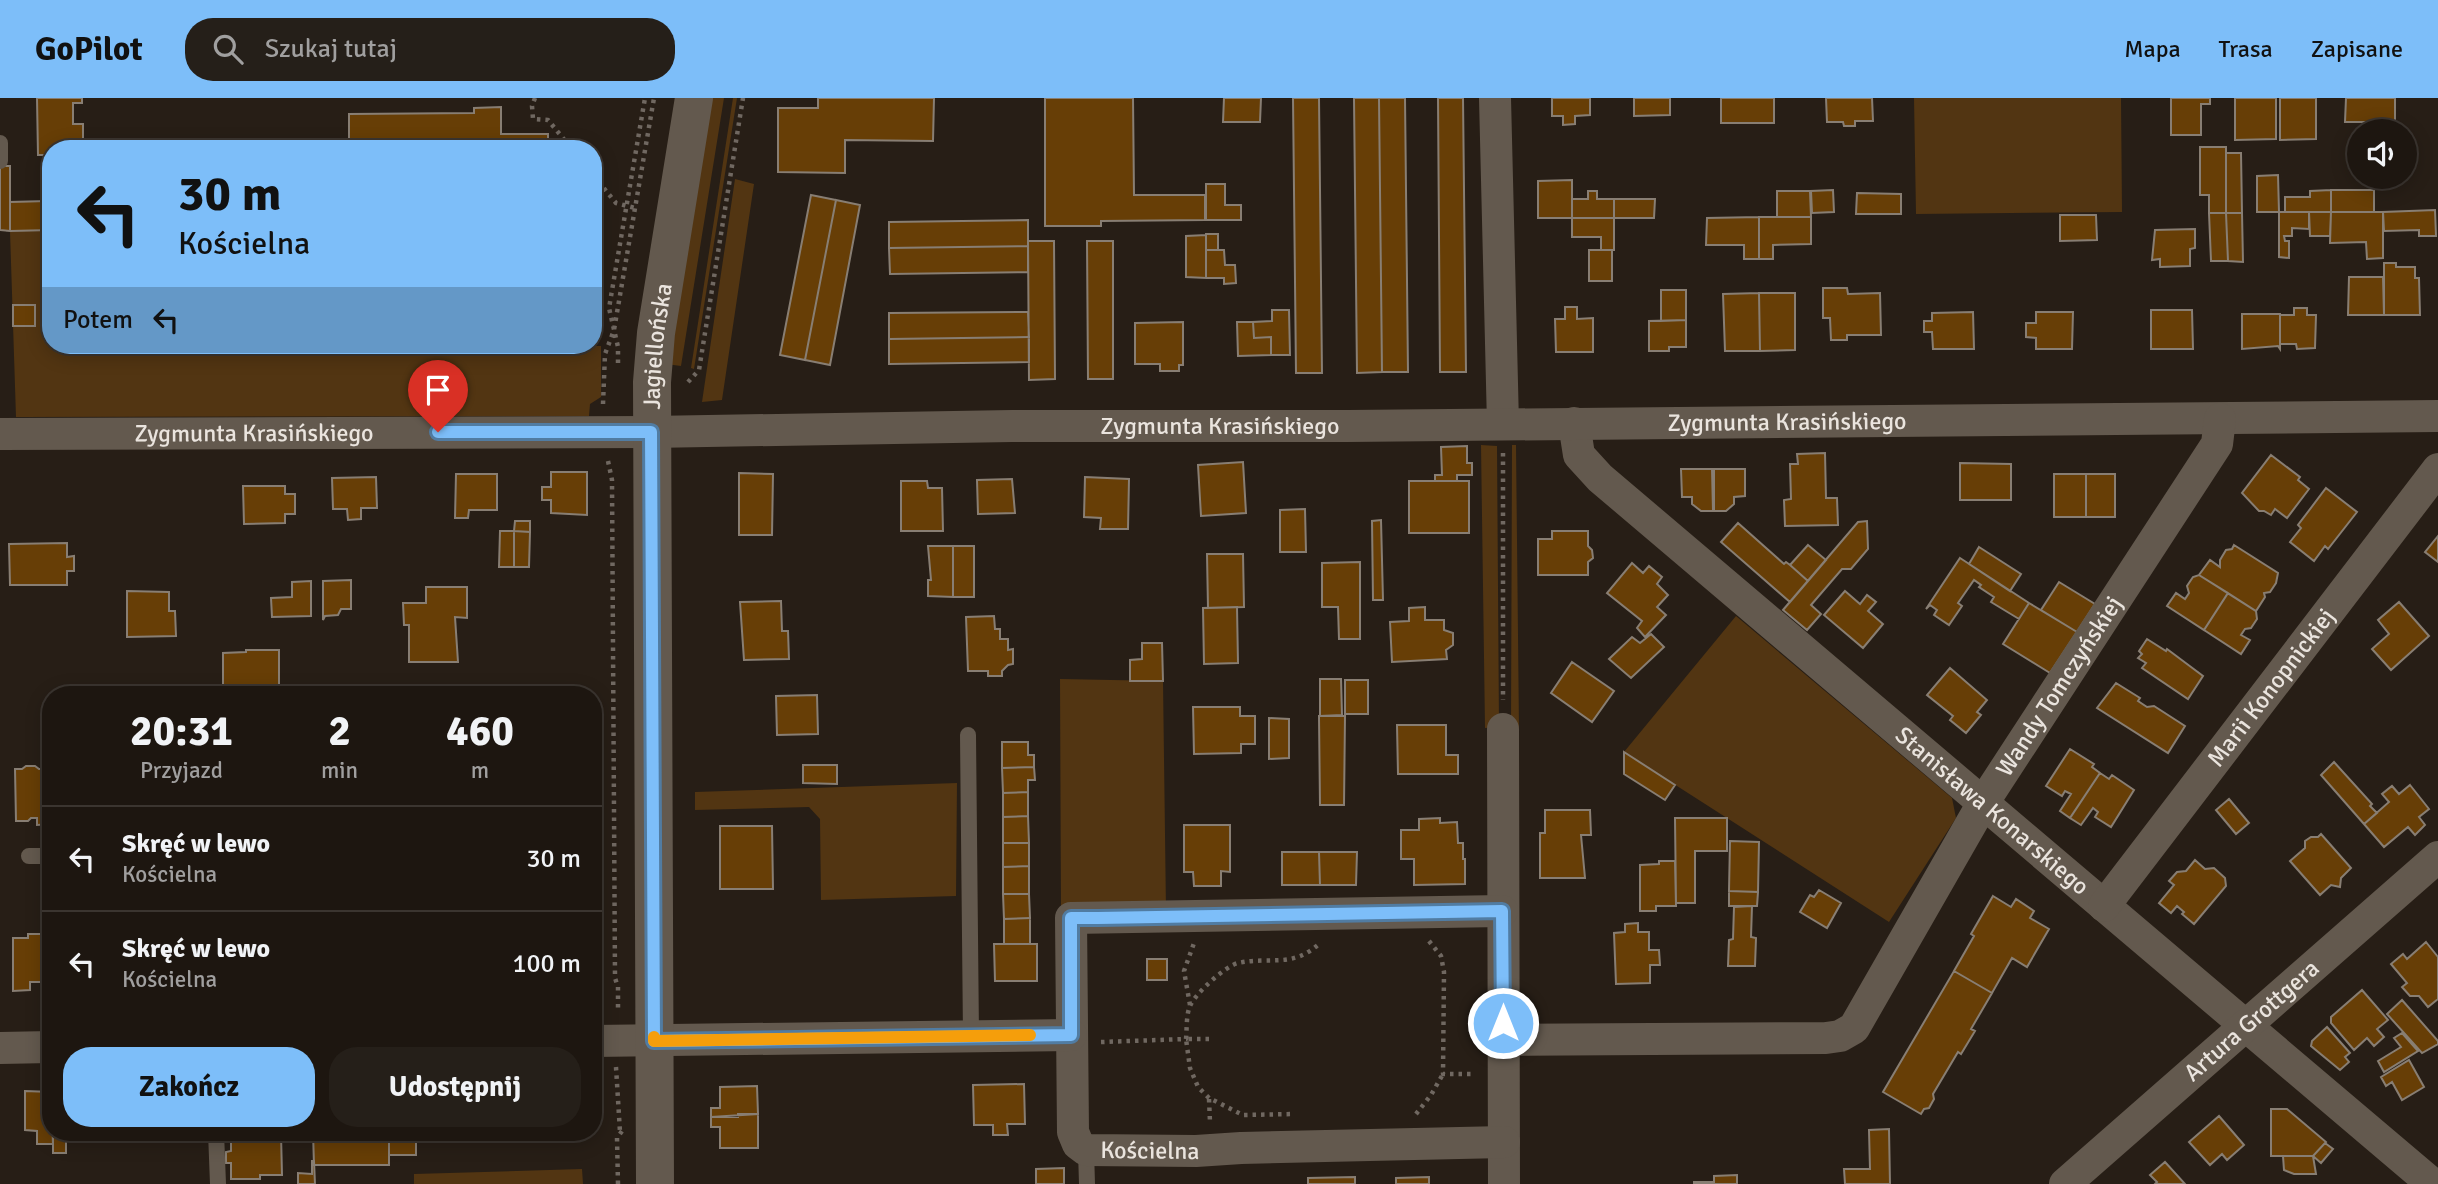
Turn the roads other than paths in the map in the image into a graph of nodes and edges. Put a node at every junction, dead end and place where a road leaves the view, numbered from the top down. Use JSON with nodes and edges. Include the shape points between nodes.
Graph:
{"nodes":[{"id":1,"x":694,"y":98,"type":"edge"},
{"id":2,"x":1495,"y":98,"type":"edge"},
{"id":3,"x":0,"y":143,"type":"edge"},
{"id":4,"x":0,"y":160,"type":"edge"},
{"id":5,"x":2438,"y":416,"type":"edge"},
{"id":6,"x":2220,"y":419,"type":"junction"},
{"id":7,"x":1574,"y":424,"type":"junction"},
{"id":8,"x":651,"y":432,"type":"junction"},
{"id":9,"x":1503,"y":433,"type":"junction"},
{"id":10,"x":0,"y":434,"type":"edge"},
{"id":11,"x":2438,"y":470,"type":"edge"},
{"id":12,"x":1503,"y":729,"type":"dead end"},
{"id":13,"x":968,"y":736,"type":"dead end"},
{"id":14,"x":1983,"y":803,"type":"junction"},
{"id":15,"x":29,"y":856,"type":"dead end"},
{"id":16,"x":42,"y":856,"type":"edge"},
{"id":17,"x":2438,"y":856,"type":"edge"},
{"id":18,"x":2104,"y":906,"type":"junction"},
{"id":19,"x":1502,"y":911,"type":"junction"},
{"id":20,"x":2245,"y":1026,"type":"junction"},
{"id":21,"x":971,"y":1036,"type":"junction"},
{"id":22,"x":1071,"y":1039,"type":"junction"},
{"id":23,"x":1503,"y":1040,"type":"junction"},
{"id":24,"x":602,"y":1041,"type":"edge"},
{"id":25,"x":654,"y":1041,"type":"junction"},
{"id":26,"x":42,"y":1047,"type":"edge"},
{"id":27,"x":0,"y":1048,"type":"edge"},
{"id":28,"x":216,"y":1141,"type":"edge"},
{"id":29,"x":1504,"y":1142,"type":"junction"},
{"id":30,"x":1086,"y":1150,"type":"junction"},
{"id":31,"x":2433,"y":1182,"type":"edge"},
{"id":32,"x":218,"y":1184,"type":"edge"},
{"id":33,"x":655,"y":1184,"type":"edge"},
{"id":34,"x":1087,"y":1184,"type":"edge"},
{"id":35,"x":1504,"y":1184,"type":"edge"},
{"id":36,"x":2065,"y":1184,"type":"edge"}],
"edges":[{"from":1,"to":8,"type":"street","name":"Jagiellońska","via":[[656,333]]},
{"from":2,"to":9,"type":"street"},
{"from":3,"to":4,"type":"lane"},
{"from":5,"to":6,"type":"street","name":"Zygmunta Krasińskiego"},
{"from":6,"to":7,"type":"street","name":"Zygmunta Krasińskiego"},
{"from":6,"to":14,"type":"street","name":"Wandy Tomczyńskiej","via":[[2217,444]]},
{"from":7,"to":9,"type":"street","name":"Zygmunta Krasińskiego"},
{"from":7,"to":14,"type":"street","name":"Stanisława Konarskiego","via":[[1578,455],[1600,478]]},
{"from":8,"to":9,"type":"street","name":"Zygmunta Krasińskiego","via":[[1012,426]]},
{"from":8,"to":10,"type":"street","name":"Zygmunta Krasińskiego"},
{"from":8,"to":25,"type":"street","name":"Jagiellońska"},
{"from":11,"to":18,"type":"street","name":"Marii Konopnickiej"},
{"from":12,"to":19,"type":"street"},
{"from":13,"to":21,"type":"lane"},
{"from":14,"to":18,"type":"street","name":"Stanisława Konarskiego"},
{"from":14,"to":23,"type":"street","name":"Wandy Tomczyńskiej","via":[[1854,1028],[1840,1036]]},
{"from":15,"to":16,"type":"lane"},
{"from":17,"to":20,"type":"street","name":"Artura Grottgera"},
{"from":18,"to":20,"type":"street","name":"Stanisława Konarskiego"},
{"from":19,"to":22,"type":"street","name":"Kościelna","via":[[1071,918]]},
{"from":19,"to":23,"type":"street"},
{"from":20,"to":31,"type":"street","name":"Stanisława Konarskiego"},
{"from":20,"to":36,"type":"street","name":"Artura Grottgera"},
{"from":21,"to":22,"type":"street"},
{"from":21,"to":25,"type":"street"},
{"from":22,"to":30,"type":"street","name":"Kościelna","via":[[1073,1132]]},
{"from":23,"to":29,"type":"street"},
{"from":24,"to":25,"type":"street"},
{"from":25,"to":33,"type":"street","name":"Jagiellońska"},
{"from":26,"to":27,"type":"street"},
{"from":28,"to":32,"type":"lane"},
{"from":29,"to":30,"type":"street","name":"Kościelna"},
{"from":29,"to":35,"type":"street"},
{"from":30,"to":34,"type":"lane"}]}
